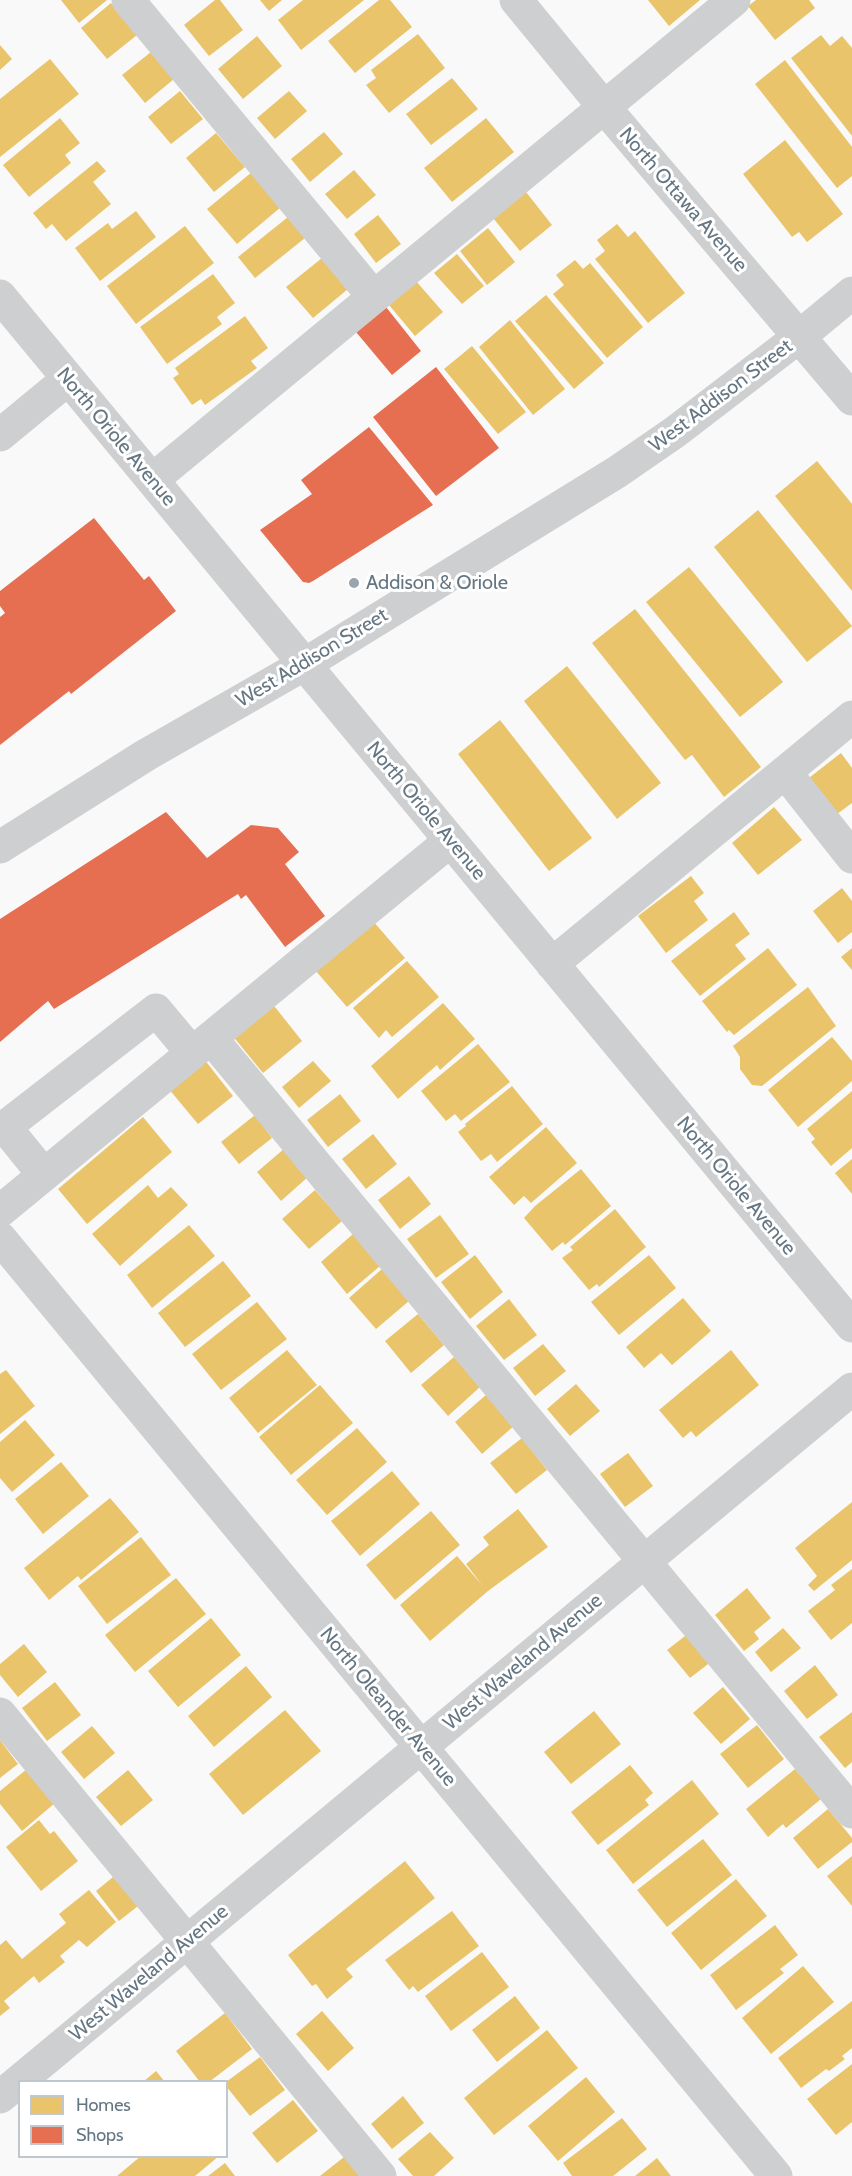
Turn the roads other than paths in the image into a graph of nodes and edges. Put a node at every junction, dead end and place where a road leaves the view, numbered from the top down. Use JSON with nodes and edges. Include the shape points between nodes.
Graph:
{"nodes":[{"id":1,"x":128,"y":0,"type":"edge"},
{"id":2,"x":516,"y":0,"type":"edge"},
{"id":3,"x":734,"y":0,"type":"edge"},
{"id":4,"x":604,"y":107,"type":"junction"},
{"id":5,"x":852,"y":293,"type":"edge"},
{"id":6,"x":0,"y":296,"type":"edge"},
{"id":7,"x":374,"y":297,"type":"junction"},
{"id":8,"x":800,"y":336,"type":"junction"},
{"id":9,"x":68,"y":379,"type":"junction"},
{"id":10,"x":852,"y":399,"type":"edge"},
{"id":11,"x":0,"y":435,"type":"edge"},
{"id":12,"x":152,"y":480,"type":"junction"},
{"id":13,"x":305,"y":664,"type":"junction"},
{"id":14,"x":852,"y":717,"type":"edge"},
{"id":15,"x":785,"y":772,"type":"junction"},
{"id":16,"x":450,"y":841,"type":"junction"},
{"id":17,"x":0,"y":847,"type":"edge"},
{"id":18,"x":852,"y":857,"type":"edge"},
{"id":19,"x":552,"y":964,"type":"junction"},
{"id":20,"x":202,"y":1045,"type":"junction"},
{"id":21,"x":44,"y":1175,"type":"junction"},
{"id":22,"x":0,"y":1211,"type":"edge"},
{"id":23,"x":0,"y":1238,"type":"edge"},
{"id":24,"x":852,"y":1326,"type":"edge"},
{"id":25,"x":852,"y":1389,"type":"edge"},
{"id":26,"x":645,"y":1561,"type":"junction"},
{"id":27,"x":0,"y":1714,"type":"edge"},
{"id":28,"x":422,"y":1747,"type":"junction"},
{"id":29,"x":852,"y":1812,"type":"edge"},
{"id":30,"x":187,"y":1942,"type":"junction"},
{"id":31,"x":21,"y":2080,"type":"edge"},
{"id":32,"x":18,"y":2082,"type":"edge"},
{"id":33,"x":0,"y":2097,"type":"edge"},
{"id":34,"x":380,"y":2176,"type":"edge"},
{"id":35,"x":776,"y":2176,"type":"edge"}],
"edges":[{"from":1,"to":7,"type":"street"},
{"from":2,"to":4,"type":"street","name":"North Ottawa Avenue"},
{"from":3,"to":4,"type":"street"},
{"from":4,"to":7,"type":"street"},
{"from":4,"to":8,"type":"street","name":"North Ottawa Avenue"},
{"from":5,"to":8,"type":"street","name":"West Addison Street"},
{"from":6,"to":9,"type":"street","name":"North Oriole Avenue"},
{"from":7,"to":12,"type":"street"},
{"from":8,"to":10,"type":"street","name":"North Ottawa Avenue"},
{"from":8,"to":13,"type":"street","name":"West Addison Street","via":[[617,472]]},
{"from":9,"to":11,"type":"street"},
{"from":9,"to":12,"type":"street","name":"North Oriole Avenue"},
{"from":12,"to":13,"type":"street","name":"North Oriole Avenue"},
{"from":13,"to":16,"type":"street","name":"North Oriole Avenue"},
{"from":13,"to":17,"type":"street","name":"West Addison Street","via":[[146,755]]},
{"from":14,"to":15,"type":"street"},
{"from":15,"to":18,"type":"street"},
{"from":15,"to":19,"type":"street"},
{"from":16,"to":19,"type":"street","name":"North Oriole Avenue"},
{"from":16,"to":20,"type":"street"},
{"from":19,"to":24,"type":"street","name":"North Oriole Avenue"},
{"from":20,"to":21,"type":"street"},
{"from":20,"to":21,"type":"street","via":[[156,1010],[5,1127]]},
{"from":20,"to":26,"type":"street"},
{"from":21,"to":22,"type":"street"},
{"from":23,"to":28,"type":"street","name":"North Oleander Avenue"},
{"from":25,"to":26,"type":"street","name":"West Waveland Avenue"},
{"from":26,"to":28,"type":"street","name":"West Waveland Avenue"},
{"from":26,"to":29,"type":"street"},
{"from":27,"to":30,"type":"street"},
{"from":28,"to":30,"type":"street","name":"West Waveland Avenue"},
{"from":28,"to":35,"type":"street","name":"North Oleander Avenue"},
{"from":30,"to":31,"type":"street","name":"West Waveland Avenue"},
{"from":30,"to":34,"type":"street"},
{"from":32,"to":33,"type":"street","name":"West Waveland Avenue"}]}
